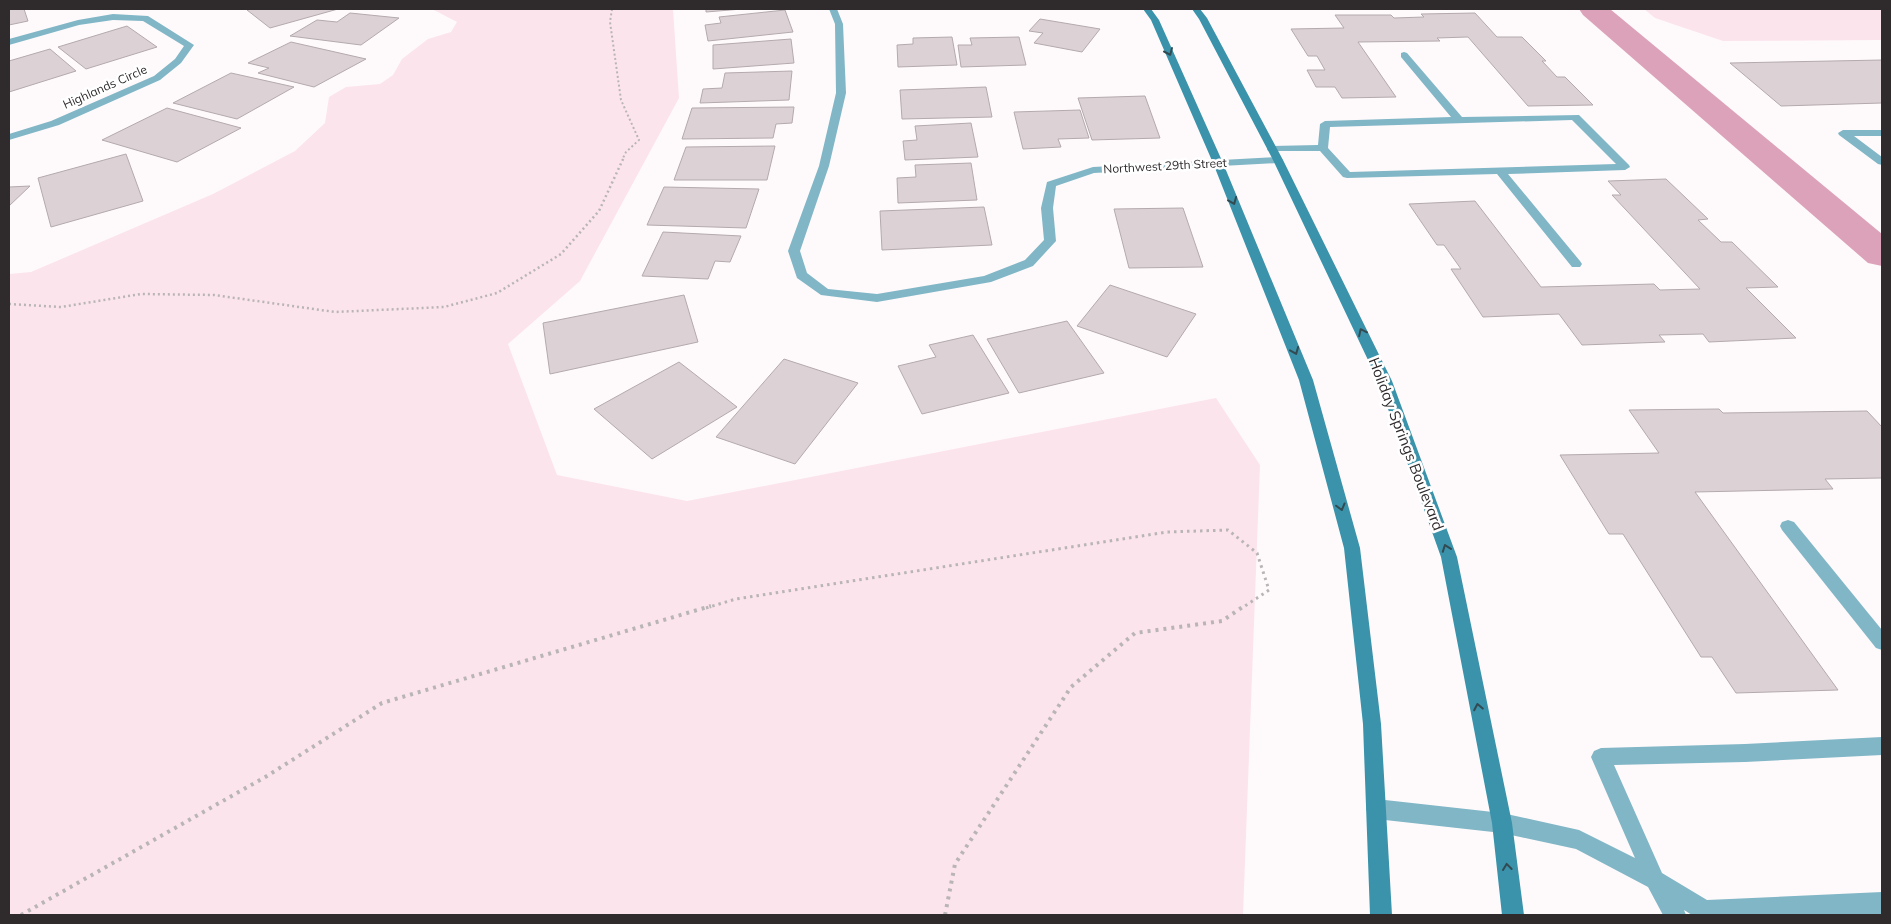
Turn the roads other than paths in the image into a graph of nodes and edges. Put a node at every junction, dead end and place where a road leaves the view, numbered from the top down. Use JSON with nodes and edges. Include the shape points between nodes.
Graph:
{"nodes":[{"id":1,"x":833,"y":9,"type":"edge"},
{"id":2,"x":1146,"y":9,"type":"edge"},
{"id":3,"x":1196,"y":9,"type":"edge"},
{"id":4,"x":9,"y":42,"type":"edge"},
{"id":5,"x":1404,"y":55,"type":"dead end"},
{"id":6,"x":1459,"y":120,"type":"junction"},
{"id":7,"x":1882,"y":133,"type":"edge"},
{"id":8,"x":9,"y":137,"type":"edge"},
{"id":9,"x":1323,"y":148,"type":"junction"},
{"id":10,"x":1275,"y":155,"type":"junction"},
{"id":11,"x":1882,"y":162,"type":"edge"},
{"id":12,"x":1218,"y":163,"type":"junction"},
{"id":13,"x":1500,"y":171,"type":"junction"},
{"id":14,"x":1576,"y":264,"type":"dead end"},
{"id":15,"x":1788,"y":526,"type":"dead end"},
{"id":16,"x":1882,"y":643,"type":"edge"},
{"id":17,"x":1882,"y":746,"type":"edge"},
{"id":18,"x":1376,"y":809,"type":"junction"},
{"id":19,"x":1502,"y":823,"type":"junction"},
{"id":20,"x":1655,"y":880,"type":"junction"},
{"id":21,"x":1882,"y":903,"type":"edge"},
{"id":22,"x":1381,"y":915,"type":"edge"},
{"id":23,"x":1513,"y":915,"type":"edge"},
{"id":24,"x":1675,"y":915,"type":"edge"}],
"edges":[{"from":1,"to":12,"type":"street","name":"Northwest 29th Street","via":[[839,24],[841,93],[824,166],[794,252],[801,275],[825,292],[877,298],[986,279],[1029,263],[1050,241],[1047,208],[1051,184],[1093,170]]},
{"from":2,"to":12,"type":"street","one_way":true,"via":[[1155,20]]},
{"from":3,"to":10,"type":"street","name":"Holiday Springs Boulevard","via":[[1204,18]]},
{"from":4,"to":8,"type":"street","name":"Highlands Circle","via":[[113,17],[145,18],[189,45],[178,61],[157,78],[55,123]]},
{"from":5,"to":6,"type":"street"},
{"from":6,"to":9,"type":"street","via":[[1325,124]]},
{"from":6,"to":13,"type":"street","via":[[1575,117],[1625,167]]},
{"from":7,"to":11,"type":"street","via":[[1843,133]]},
{"from":9,"to":10,"type":"street","name":"Northwest 29th Street"},
{"from":9,"to":13,"type":"street","via":[[1347,175]]},
{"from":10,"to":12,"type":"street","name":"Northwest 29th Street"},
{"from":19,"to":10,"type":"street","name":"Holiday Springs Boulevard","one_way":true,"via":[[1449,557],[1386,381]]},
{"from":12,"to":18,"type":"street","one_way":true,"via":[[1306,380],[1352,548],[1372,724]]},
{"from":13,"to":14,"type":"street"},
{"from":15,"to":16,"type":"street"},
{"from":17,"to":20,"type":"street","via":[[1601,757]]},
{"from":18,"to":19,"type":"street"},
{"from":18,"to":22,"type":"street"},
{"from":19,"to":20,"type":"street","via":[[1579,840]]},
{"from":23,"to":19,"type":"street","name":"Holiday Springs Boulevard","one_way":true},
{"from":20,"to":21,"type":"street","via":[[1705,912]]},
{"from":20,"to":24,"type":"street"}]}
